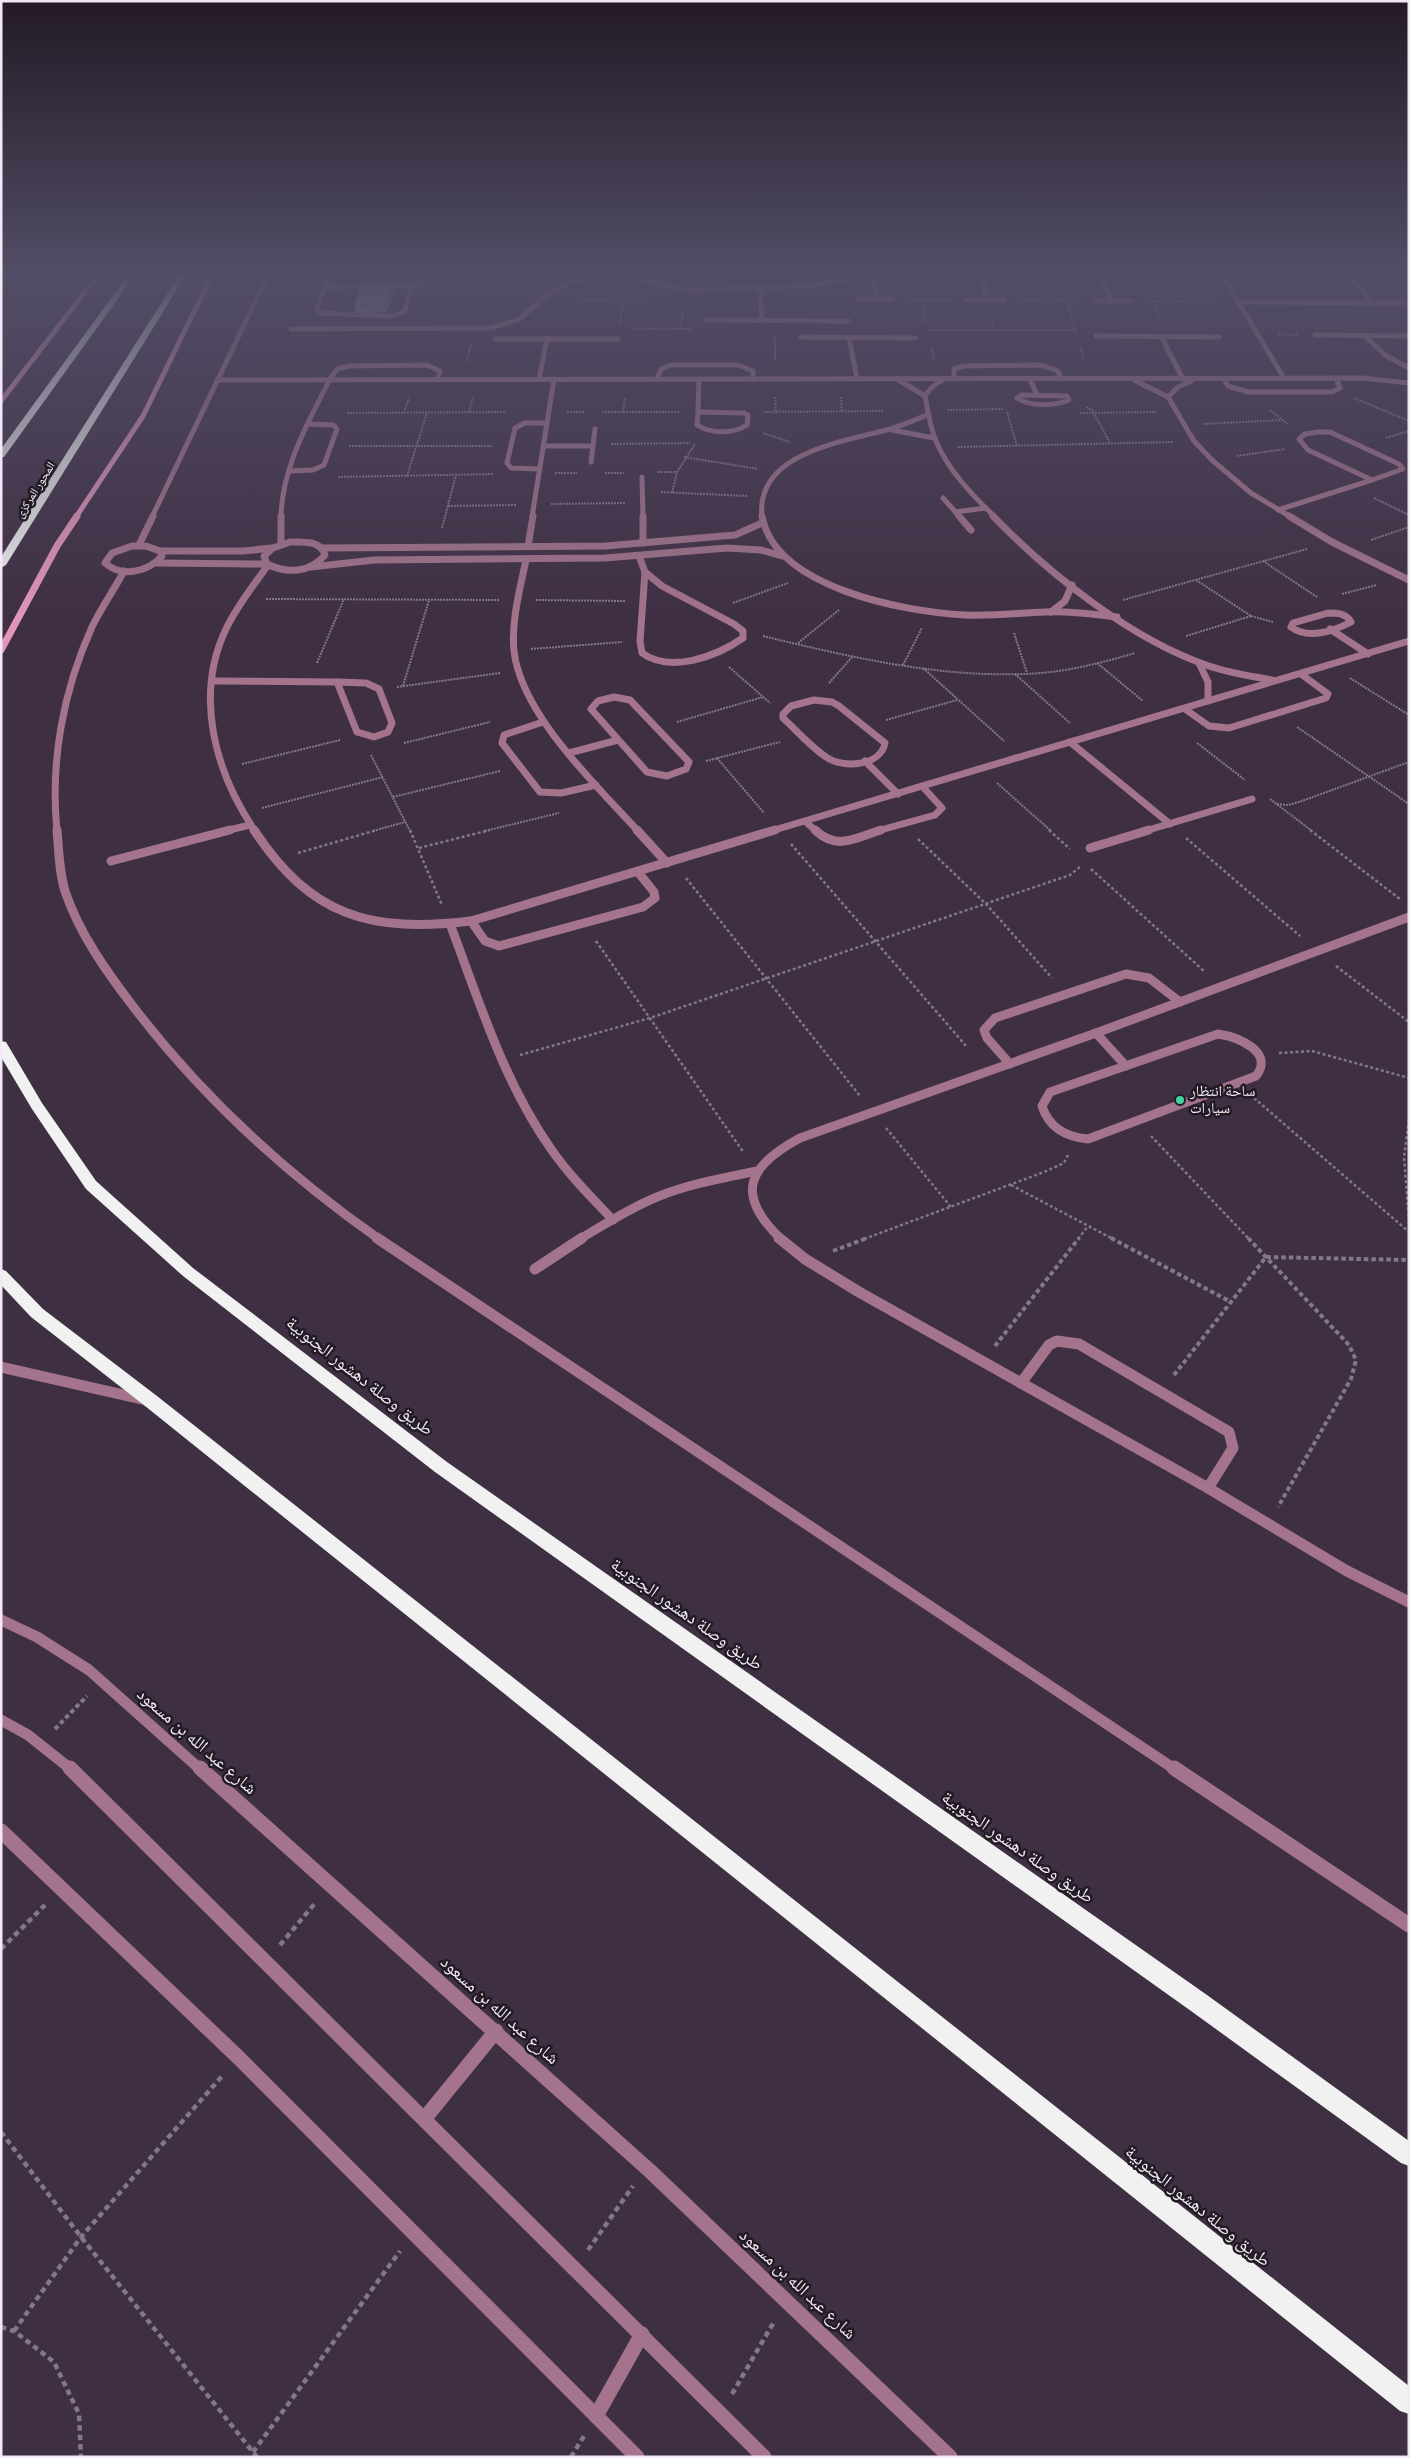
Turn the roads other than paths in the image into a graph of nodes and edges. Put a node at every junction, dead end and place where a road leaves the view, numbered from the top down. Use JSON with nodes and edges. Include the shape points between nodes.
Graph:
{"nodes":[{"id":1,"x":10,"y":390,"type":"edge"},
{"id":2,"x":49,"y":390,"type":"edge"},
{"id":3,"x":112,"y":390,"type":"edge"},
{"id":4,"x":156,"y":390,"type":"edge"},
{"id":5,"x":212,"y":390,"type":"edge"},
{"id":6,"x":325,"y":390,"type":"edge"},
{"id":7,"x":553,"y":390,"type":"edge"},
{"id":8,"x":698,"y":390,"type":"edge"},
{"id":9,"x":914,"y":390,"type":"edge"},
{"id":10,"x":930,"y":390,"type":"edge"},
{"id":11,"x":1035,"y":390,"type":"edge"},
{"id":12,"x":1153,"y":390,"type":"edge"},
{"id":13,"x":1175,"y":390,"type":"edge"},
{"id":14,"x":1240,"y":390,"type":"edge"},
{"id":15,"x":1337,"y":390,"type":"edge"},
{"id":16,"x":1037,"y":395,"type":"junction"},
{"id":17,"x":925,"y":396,"type":"junction"},
{"id":18,"x":1168,"y":397,"type":"junction"},
{"id":19,"x":1,"y":401,"type":"edge"},
{"id":20,"x":697,"y":412,"type":"junction"},
{"id":21,"x":928,"y":412,"type":"junction"},
{"id":22,"x":548,"y":423,"type":"junction"},
{"id":23,"x":308,"y":424,"type":"junction"},
{"id":24,"x":595,"y":429,"type":"dead end"},
{"id":25,"x":886,"y":429,"type":"junction"},
{"id":26,"x":934,"y":438,"type":"junction"},
{"id":27,"x":593,"y":445,"type":"junction"},
{"id":28,"x":544,"y":446,"type":"junction"},
{"id":29,"x":1,"y":456,"type":"edge"},
{"id":30,"x":591,"y":462,"type":"dead end"},
{"id":31,"x":290,"y":471,"type":"junction"},
{"id":32,"x":539,"y":471,"type":"junction"},
{"id":33,"x":642,"y":477,"type":"dead end"},
{"id":34,"x":1372,"y":480,"type":"junction"},
{"id":35,"x":943,"y":498,"type":"dead end"},
{"id":36,"x":986,"y":508,"type":"junction"},
{"id":37,"x":1278,"y":510,"type":"junction"},
{"id":38,"x":956,"y":512,"type":"junction"},
{"id":39,"x":762,"y":524,"type":"junction"},
{"id":40,"x":971,"y":530,"type":"dead end"},
{"id":41,"x":281,"y":544,"type":"junction"},
{"id":42,"x":643,"y":544,"type":"junction"},
{"id":43,"x":139,"y":545,"type":"junction"},
{"id":44,"x":528,"y":546,"type":"junction"},
{"id":45,"x":273,"y":548,"type":"junction"},
{"id":46,"x":322,"y":548,"type":"junction"},
{"id":47,"x":160,"y":551,"type":"junction"},
{"id":48,"x":639,"y":556,"type":"junction"},
{"id":49,"x":787,"y":558,"type":"junction"},
{"id":50,"x":526,"y":560,"type":"junction"},
{"id":51,"x":157,"y":563,"type":"junction"},
{"id":52,"x":1,"y":565,"type":"edge"},
{"id":53,"x":267,"y":565,"type":"junction"},
{"id":54,"x":311,"y":567,"type":"junction"},
{"id":55,"x":124,"y":571,"type":"junction"},
{"id":56,"x":645,"y":572,"type":"junction"},
{"id":57,"x":1406,"y":579,"type":"edge"},
{"id":58,"x":1072,"y":585,"type":"junction"},
{"id":59,"x":1050,"y":612,"type":"junction"},
{"id":60,"x":1116,"y":617,"type":"junction"},
{"id":61,"x":1330,"y":629,"type":"junction"},
{"id":62,"x":1409,"y":641,"type":"edge"},
{"id":63,"x":1,"y":650,"type":"edge"},
{"id":64,"x":1368,"y":654,"type":"junction"},
{"id":65,"x":1199,"y":663,"type":"junction"},
{"id":66,"x":1301,"y":674,"type":"junction"},
{"id":67,"x":212,"y":681,"type":"junction"},
{"id":68,"x":1276,"y":681,"type":"junction"},
{"id":69,"x":337,"y":682,"type":"junction"},
{"id":70,"x":1208,"y":701,"type":"junction"},
{"id":71,"x":1185,"y":709,"type":"junction"},
{"id":72,"x":543,"y":722,"type":"junction"},
{"id":73,"x":618,"y":740,"type":"junction"},
{"id":74,"x":1070,"y":742,"type":"junction"},
{"id":75,"x":569,"y":753,"type":"junction"},
{"id":76,"x":866,"y":761,"type":"junction"},
{"id":77,"x":596,"y":785,"type":"junction"},
{"id":78,"x":922,"y":787,"type":"junction"},
{"id":79,"x":898,"y":794,"type":"junction"},
{"id":80,"x":1252,"y":799,"type":"road end"},
{"id":81,"x":806,"y":822,"type":"junction"},
{"id":82,"x":1170,"y":824,"type":"junction"},
{"id":83,"x":250,"y":825,"type":"junction"},
{"id":84,"x":1090,"y":848,"type":"road end"},
{"id":85,"x":111,"y":861,"type":"dead end"},
{"id":86,"x":670,"y":863,"type":"junction"},
{"id":87,"x":638,"y":872,"type":"junction"},
{"id":88,"x":1409,"y":917,"type":"edge"},
{"id":89,"x":471,"y":921,"type":"junction"},
{"id":90,"x":450,"y":924,"type":"junction"},
{"id":91,"x":1180,"y":1002,"type":"junction"},
{"id":92,"x":1096,"y":1033,"type":"junction"},
{"id":93,"x":1,"y":1045,"type":"edge"},
{"id":94,"x":1010,"y":1064,"type":"junction"},
{"id":95,"x":1126,"y":1066,"type":"junction"},
{"id":96,"x":757,"y":1171,"type":"junction"},
{"id":97,"x":613,"y":1220,"type":"junction"},
{"id":98,"x":535,"y":1269,"type":"dead end"},
{"id":99,"x":1,"y":1275,"type":"edge"},
{"id":100,"x":1,"y":1367,"type":"edge"},
{"id":101,"x":1022,"y":1383,"type":"junction"},
{"id":102,"x":151,"y":1401,"type":"junction"},
{"id":103,"x":1208,"y":1488,"type":"junction"},
{"id":104,"x":1409,"y":1602,"type":"edge"},
{"id":105,"x":1,"y":1620,"type":"edge"},
{"id":106,"x":1,"y":1720,"type":"edge"},
{"id":107,"x":1,"y":1831,"type":"edge"},
{"id":108,"x":1409,"y":1925,"type":"edge"},
{"id":109,"x":496,"y":2031,"type":"junction"},
{"id":110,"x":425,"y":2118,"type":"junction"},
{"id":111,"x":1409,"y":2154,"type":"edge"},
{"id":112,"x":642,"y":2334,"type":"junction"},
{"id":113,"x":1409,"y":2402,"type":"edge"},
{"id":114,"x":596,"y":2416,"type":"junction"},
{"id":115,"x":636,"y":2457,"type":"edge"},
{"id":116,"x":764,"y":2457,"type":"edge"},
{"id":117,"x":950,"y":2457,"type":"edge"}],
"edges":[{"from":1,"to":19,"type":"main road"},
{"from":2,"to":29,"type":"highway"},
{"from":3,"to":52,"type":"highway","name":"المحور المركزى"},
{"from":4,"to":63,"type":"main road","via":[[143,416],[57,546]]},
{"from":5,"to":43,"type":"street"},
{"from":6,"to":23,"type":"street"},
{"from":7,"to":22,"type":"street"},
{"from":8,"to":20,"type":"street"},
{"from":9,"to":17,"type":"street"},
{"from":10,"to":17,"type":"street"},
{"from":11,"to":16,"type":"street"},
{"from":12,"to":18,"type":"street"},
{"from":13,"to":18,"type":"street"},
{"from":14,"to":15,"type":"street"},
{"from":16,"to":16,"type":"street","via":[[1063,395],[1068,398],[1066,402],[1028,403],[1017,398]]},
{"from":17,"to":21,"type":"street"},
{"from":18,"to":37,"type":"street","via":[[1194,441],[1212,460]]},
{"from":20,"to":20,"type":"street","via":[[748,415],[746,428],[703,429],[697,425]]},
{"from":21,"to":25,"type":"street","via":[[910,423]]},
{"from":21,"to":26,"type":"street"},
{"from":22,"to":28,"type":"street"},
{"from":22,"to":32,"type":"street","via":[[517,426],[511,446],[508,466]]},
{"from":23,"to":31,"type":"street"},
{"from":23,"to":31,"type":"street","via":[[336,427],[331,446],[322,467]]},
{"from":24,"to":27,"type":"street"},
{"from":25,"to":26,"type":"street"},
{"from":25,"to":39,"type":"street","via":[[814,450],[776,472],[761,497]]},
{"from":26,"to":36,"type":"street","via":[[950,465]]},
{"from":27,"to":28,"type":"street"},
{"from":27,"to":30,"type":"street"},
{"from":28,"to":32,"type":"street"},
{"from":31,"to":41,"type":"street","via":[[280,514]]},
{"from":32,"to":44,"type":"street"},
{"from":33,"to":42,"type":"street"},
{"from":34,"to":34,"type":"street","via":[[1399,471],[1403,466],[1330,432],[1302,435],[1299,439],[1305,447]]},
{"from":34,"to":37,"type":"street"},
{"from":35,"to":38,"type":"street"},
{"from":36,"to":38,"type":"street"},
{"from":36,"to":58,"type":"street","via":[[1032,554]]},
{"from":37,"to":57,"type":"street","via":[[1332,542]]},
{"from":38,"to":40,"type":"street"},
{"from":39,"to":42,"type":"street","via":[[734,535]]},
{"from":39,"to":49,"type":"street","via":[[775,547]]},
{"from":41,"to":45,"type":"street"},
{"from":41,"to":46,"type":"street","via":[[300,542]]},
{"from":42,"to":44,"type":"street"},
{"from":43,"to":47,"type":"street"},
{"from":43,"to":55,"type":"street","via":[[117,550],[105,560],[111,569]]},
{"from":44,"to":46,"type":"street"},
{"from":45,"to":47,"type":"street"},
{"from":45,"to":53,"type":"street","via":[[264,556]]},
{"from":46,"to":54,"type":"street","via":[[325,555]]},
{"from":47,"to":51,"type":"street","via":[[162,556]]},
{"from":48,"to":49,"type":"street","via":[[746,548]]},
{"from":48,"to":50,"type":"street"},
{"from":48,"to":56,"type":"street"},
{"from":49,"to":59,"type":"street","via":[[810,575],[857,595],[930,612],[1008,616]]},
{"from":50,"to":54,"type":"street","via":[[374,560]]},
{"from":50,"to":72,"type":"street","via":[[514,650],[518,671]]},
{"from":51,"to":53,"type":"street"},
{"from":51,"to":55,"type":"street","via":[[139,570]]},
{"from":53,"to":54,"type":"street","via":[[282,570]]},
{"from":53,"to":67,"type":"street","via":[[226,625]]},
{"from":55,"to":108,"type":"street","via":[[82,652],[59,738],[55,802],[66,895],[104,965],[138,1014],[209,1097],[274,1158],[368,1234]]},
{"from":56,"to":56,"type":"street","via":[[662,586],[742,631],[743,638],[684,661],[667,663],[651,660],[642,653],[640,641]]},
{"from":58,"to":59,"type":"street","via":[[1070,595]]},
{"from":58,"to":60,"type":"street"},
{"from":59,"to":60,"type":"street"},
{"from":60,"to":65,"type":"street"},
{"from":61,"to":61,"type":"street","via":[[1306,635],[1292,629],[1292,625],[1331,612],[1340,613],[1351,622]]},
{"from":61,"to":64,"type":"street"},
{"from":62,"to":64,"type":"street"},
{"from":64,"to":66,"type":"street"},
{"from":65,"to":68,"type":"street"},
{"from":65,"to":70,"type":"street","via":[[1208,682]]},
{"from":66,"to":68,"type":"street"},
{"from":66,"to":71,"type":"street","via":[[1325,690],[1326,698],[1222,729],[1209,726]]},
{"from":67,"to":69,"type":"street"},
{"from":67,"to":83,"type":"street","via":[[214,738],[242,813]]},
{"from":68,"to":70,"type":"street"},
{"from":69,"to":69,"type":"street","via":[[355,728],[361,735],[382,735],[391,728],[379,689],[366,683]]},
{"from":70,"to":71,"type":"street"},
{"from":71,"to":74,"type":"street"},
{"from":72,"to":75,"type":"street"},
{"from":72,"to":77,"type":"street","via":[[504,735],[502,742],[540,792],[563,794]]},
{"from":73,"to":73,"type":"street","via":[[591,709],[594,703],[614,697],[626,698],[689,762],[688,766],[667,776],[653,775]]},
{"from":73,"to":75,"type":"street"},
{"from":74,"to":78,"type":"street"},
{"from":74,"to":82,"type":"street"},
{"from":75,"to":77,"type":"street"},
{"from":76,"to":76,"type":"street","via":[[876,758],[885,749],[884,743],[839,706],[814,700],[791,706],[783,714],[783,718],[827,758],[846,764]]},
{"from":76,"to":79,"type":"street"},
{"from":77,"to":86,"type":"street"},
{"from":78,"to":79,"type":"street"},
{"from":78,"to":81,"type":"street","via":[[942,808],[935,815],[836,843],[825,840]]},
{"from":79,"to":81,"type":"street"},
{"from":80,"to":82,"type":"street"},
{"from":81,"to":86,"type":"street"},
{"from":82,"to":84,"type":"street"},
{"from":83,"to":85,"type":"street"},
{"from":83,"to":90,"type":"street","via":[[273,859],[305,892],[334,909],[370,921]]},
{"from":86,"to":87,"type":"street"},
{"from":87,"to":89,"type":"street"},
{"from":87,"to":89,"type":"street","via":[[655,898],[643,908],[500,946],[485,941]]},
{"from":88,"to":91,"type":"street"},
{"from":89,"to":90,"type":"street"},
{"from":90,"to":97,"type":"street","via":[[520,1100],[544,1140],[575,1180]]},
{"from":91,"to":92,"type":"street"},
{"from":91,"to":94,"type":"street","via":[[1151,977],[1134,973],[995,1018],[984,1030]]},
{"from":92,"to":94,"type":"street"},
{"from":92,"to":95,"type":"street"},
{"from":93,"to":111,"type":"highway","name":"طريق وصلة دهشور الجنوبية","via":[[37,1106],[91,1184],[188,1272],[441,1468]]},
{"from":94,"to":96,"type":"street","via":[[815,1131],[784,1146]]},
{"from":95,"to":95,"type":"street","via":[[1218,1034],[1244,1040],[1262,1058],[1264,1065],[1262,1071],[1237,1083],[1088,1139],[1066,1135],[1056,1129],[1044,1114],[1042,1106],[1050,1092]]},
{"from":96,"to":97,"type":"street","via":[[702,1183],[656,1198]]},
{"from":96,"to":101,"type":"street","via":[[752,1192],[758,1214],[774,1235],[808,1260],[915,1326]]},
{"from":97,"to":98,"type":"street"},
{"from":99,"to":102,"type":"highway","name":"طريق وصلة دهشور الجنوبية","via":[[37,1313]]},
{"from":100,"to":102,"type":"street"},
{"from":101,"to":103,"type":"street"},
{"from":101,"to":103,"type":"street","via":[[1057,1340],[1079,1344],[1228,1432],[1233,1448]]},
{"from":102,"to":113,"type":"highway","name":"طريق وصلة دهشور الجنوبية"},
{"from":103,"to":104,"type":"street","via":[[1347,1571]]},
{"from":105,"to":109,"type":"street","name":"شارع عبد الله بن مسعود","via":[[89,1670]]},
{"from":106,"to":110,"type":"street","via":[[40,1744],[76,1773]]},
{"from":107,"to":114,"type":"street","via":[[239,2058]]},
{"from":109,"to":110,"type":"street"},
{"from":109,"to":117,"type":"street","name":"شارع عبد الله بن مسعود","via":[[646,2166]]},
{"from":110,"to":112,"type":"street"},
{"from":112,"to":114,"type":"street"},
{"from":112,"to":116,"type":"street"},
{"from":114,"to":115,"type":"street"}]}
